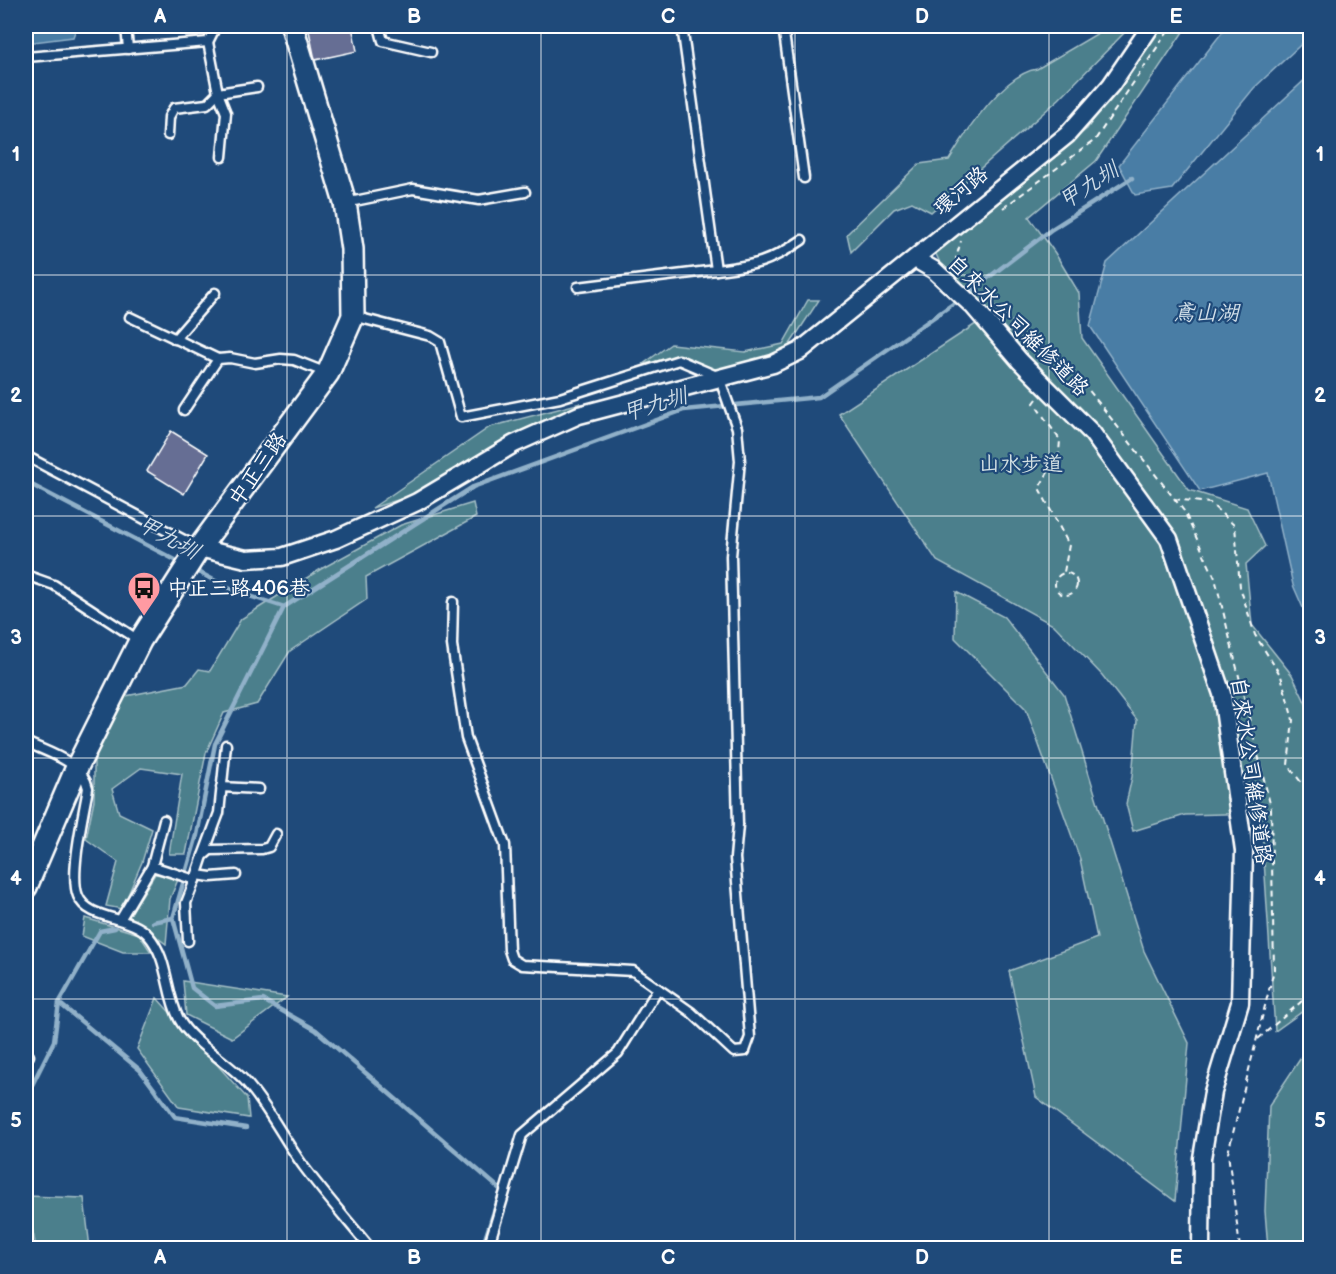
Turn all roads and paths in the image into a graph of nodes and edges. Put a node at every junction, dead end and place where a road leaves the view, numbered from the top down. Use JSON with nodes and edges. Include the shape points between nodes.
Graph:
{"nodes":[{"id":1,"x":126,"y":26,"type":"edge"},
{"id":2,"x":216,"y":26,"type":"edge"},
{"id":3,"x":292,"y":26,"type":"edge"},
{"id":4,"x":379,"y":26,"type":"edge"},
{"id":5,"x":682,"y":26,"type":"edge"},
{"id":6,"x":783,"y":26,"type":"edge"},
{"id":7,"x":1151,"y":26,"type":"edge"},
{"id":8,"x":208,"y":42,"type":"junction"},
{"id":9,"x":128,"y":49,"type":"junction"},
{"id":10,"x":431,"y":52,"type":"dead end"},
{"id":11,"x":26,"y":57,"type":"edge"},
{"id":12,"x":257,"y":87,"type":"dead end"},
{"id":13,"x":218,"y":93,"type":"junction"},
{"id":14,"x":168,"y":135,"type":"dead end"},
{"id":15,"x":222,"y":157,"type":"dead end"},
{"id":16,"x":804,"y":178,"type":"dead end"},
{"id":17,"x":525,"y":192,"type":"dead end"},
{"id":18,"x":345,"y":203,"type":"junction"},
{"id":19,"x":802,"y":240,"type":"dead end"},
{"id":20,"x":961,"y":240,"type":"dead end"},
{"id":21,"x":951,"y":246,"type":"dead end"},
{"id":22,"x":915,"y":259,"type":"junction"},
{"id":23,"x":716,"y":270,"type":"junction"},
{"id":24,"x":578,"y":287,"type":"dead end"},
{"id":25,"x":215,"y":293,"type":"dead end"},
{"id":26,"x":993,"y":305,"type":"dead end"},
{"id":27,"x":353,"y":316,"type":"junction"},
{"id":28,"x":130,"y":317,"type":"dead end"},
{"id":29,"x":175,"y":339,"type":"junction"},
{"id":30,"x":218,"y":359,"type":"junction"},
{"id":31,"x":328,"y":373,"type":"junction"},
{"id":32,"x":721,"y":385,"type":"junction"},
{"id":33,"x":1047,"y":387,"type":"junction"},
{"id":34,"x":184,"y":410,"type":"dead end"},
{"id":35,"x":26,"y":456,"type":"edge"},
{"id":36,"x":1174,"y":499,"type":"junction"},
{"id":37,"x":198,"y":551,"type":"junction"},
{"id":38,"x":1064,"y":572,"type":"junction"},
{"id":39,"x":26,"y":575,"type":"edge"},
{"id":40,"x":453,"y":602,"type":"dead end"},
{"id":41,"x":140,"y":641,"type":"junction"},
{"id":42,"x":26,"y":742,"type":"edge"},
{"id":43,"x":226,"y":745,"type":"dead end"},
{"id":44,"x":77,"y":767,"type":"junction"},
{"id":45,"x":221,"y":787,"type":"junction"},
{"id":46,"x":259,"y":789,"type":"dead end"},
{"id":47,"x":1311,"y":794,"type":"edge"},
{"id":48,"x":164,"y":820,"type":"dead end"},
{"id":49,"x":276,"y":834,"type":"dead end"},
{"id":50,"x":203,"y":856,"type":"junction"},
{"id":51,"x":152,"y":866,"type":"junction"},
{"id":52,"x":236,"y":875,"type":"dead end"},
{"id":53,"x":194,"y":878,"type":"junction"},
{"id":54,"x":26,"y":887,"type":"edge"},
{"id":55,"x":120,"y":920,"type":"junction"},
{"id":56,"x":188,"y":941,"type":"dead end"},
{"id":57,"x":658,"y":988,"type":"junction"},
{"id":58,"x":1311,"y":994,"type":"edge"},
{"id":59,"x":1256,"y":1040,"type":"junction"},
{"id":60,"x":370,"y":1248,"type":"edge"},
{"id":61,"x":488,"y":1248,"type":"edge"},
{"id":62,"x":1201,"y":1248,"type":"edge"},
{"id":63,"x":1240,"y":1248,"type":"edge"}],
"edges":[{"from":1,"to":9,"type":"lane"},
{"from":2,"to":8,"type":"lane"},
{"from":3,"to":18,"type":"street","name":"中正三路"},
{"from":4,"to":10,"type":"lane","via":[[383,41]]},
{"from":5,"to":23,"type":"lane"},
{"from":6,"to":16,"type":"lane"},
{"from":7,"to":22,"type":"street","name":"環河路","via":[[1111,85],[1066,135]]},
{"from":8,"to":9,"type":"lane"},
{"from":8,"to":13,"type":"lane"},
{"from":9,"to":11,"type":"lane"},
{"from":12,"to":13,"type":"lane"},
{"from":13,"to":14,"type":"lane","via":[[207,104],[174,108]]},
{"from":13,"to":15,"type":"lane","via":[[226,113]]},
{"from":17,"to":18,"type":"lane","via":[[479,200],[413,189]]},
{"from":18,"to":27,"type":"street","name":"中正三路","via":[[352,249]]},
{"from":19,"to":23,"type":"lane","via":[[756,266]]},
{"from":20,"to":21,"type":"path"},
{"from":22,"to":32,"type":"street","name":"環河路","via":[[800,351]]},
{"from":22,"to":33,"type":"street","name":"自來水公司維修道路","via":[[934,270],[973,306]]},
{"from":23,"to":24,"type":"lane"},
{"from":25,"to":29,"type":"lane"},
{"from":26,"to":36,"type":"path","via":[[1076,374]]},
{"from":27,"to":31,"type":"street","name":"中正三路"},
{"from":27,"to":32,"type":"lane","via":[[440,342],[460,417],[560,398],[679,360]]},
{"from":28,"to":29,"type":"lane"},
{"from":29,"to":30,"type":"lane"},
{"from":30,"to":31,"type":"lane","via":[[255,363],[294,360]]},
{"from":30,"to":34,"type":"lane"},
{"from":31,"to":37,"type":"street","name":"中正三路"},
{"from":32,"to":37,"type":"street","name":"環河路","via":[[579,415],[514,444],[417,502],[336,539],[282,557],[246,559]]},
{"from":32,"to":57,"type":"lane","via":[[734,420],[740,461],[731,556],[738,825],[735,858],[748,1047],[734,1052]]},
{"from":33,"to":38,"type":"path","via":[[1034,403],[1060,440],[1059,453],[1039,488],[1069,545]]},
{"from":33,"to":62,"type":"street","name":"自來水公司維修道路","via":[[1092,433],[1170,539],[1222,694],[1244,851],[1240,1003],[1214,1092],[1202,1158]]},
{"from":35,"to":37,"type":"lane"},
{"from":36,"to":47,"type":"path","via":[[1210,503],[1235,526],[1240,587],[1256,634],[1281,676],[1293,720],[1287,765]]},
{"from":36,"to":59,"type":"path","via":[[1184,511],[1215,578],[1271,808],[1274,970]]},
{"from":37,"to":41,"type":"street","name":"中正三路"},
{"from":38,"to":38,"type":"path","via":[[1077,580],[1077,588],[1068,595],[1058,592],[1055,586]]},
{"from":39,"to":41,"type":"lane","via":[[54,585]]},
{"from":40,"to":57,"type":"lane","via":[[452,645],[466,738],[505,845],[509,950],[513,959],[522,965],[624,968]]},
{"from":41,"to":44,"type":"street","name":"中正三路"},
{"from":42,"to":44,"type":"lane"},
{"from":43,"to":45,"type":"lane"},
{"from":44,"to":54,"type":"street","name":"中正三路"},
{"from":44,"to":55,"type":"lane","via":[[88,788],[78,846],[78,897],[92,910]]},
{"from":45,"to":46,"type":"lane"},
{"from":45,"to":50,"type":"lane","via":[[219,813]]},
{"from":48,"to":51,"type":"lane"},
{"from":49,"to":50,"type":"lane","via":[[269,847],[216,847]]},
{"from":50,"to":53,"type":"lane"},
{"from":51,"to":53,"type":"lane"},
{"from":51,"to":55,"type":"lane"},
{"from":52,"to":53,"type":"lane"},
{"from":53,"to":56,"type":"lane","via":[[186,903]]},
{"from":55,"to":60,"type":"lane","via":[[139,927],[158,949],[178,1018],[187,1030],[247,1082],[304,1167]]},
{"from":57,"to":61,"type":"lane","via":[[618,1053],[522,1135]]},
{"from":58,"to":59,"type":"path"},
{"from":59,"to":63,"type":"path","via":[[1228,1153]]}]}
